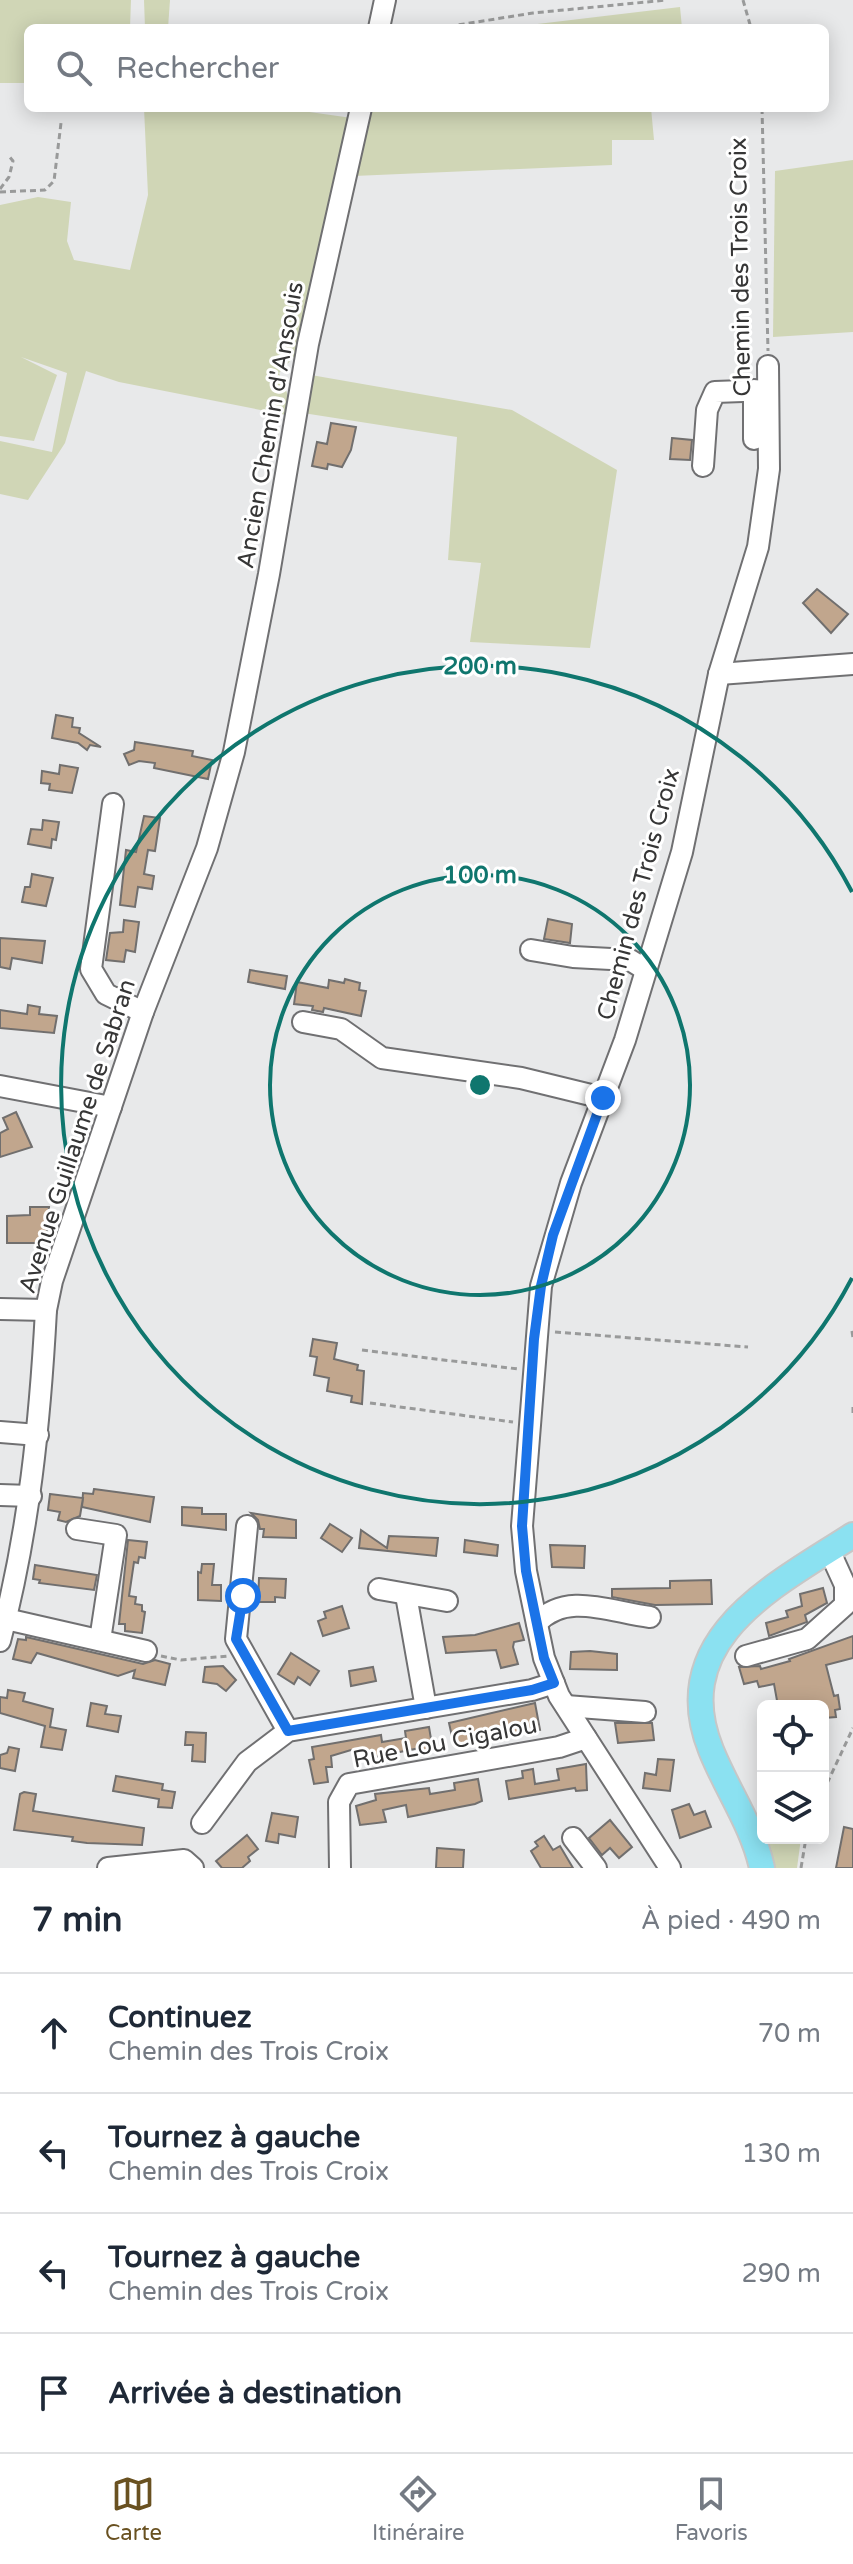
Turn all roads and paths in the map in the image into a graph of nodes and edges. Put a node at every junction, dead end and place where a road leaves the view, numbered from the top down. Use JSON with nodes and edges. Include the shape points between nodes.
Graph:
{"nodes":[{"id":1,"x":385,"y":0,"type":"edge"},
{"id":2,"x":667,"y":0,"type":"edge"},
{"id":3,"x":743,"y":0,"type":"edge"},
{"id":4,"x":380,"y":24,"type":"edge"},
{"id":5,"x":464,"y":24,"type":"edge"},
{"id":6,"x":750,"y":24,"type":"edge"},
{"id":7,"x":360,"y":112,"type":"edge"},
{"id":8,"x":762,"y":112,"type":"edge"},
{"id":9,"x":61,"y":123,"type":"dead end"},
{"id":10,"x":8,"y":155,"type":"dead end"},
{"id":11,"x":0,"y":190,"type":"edge"},
{"id":12,"x":768,"y":366,"type":"joint"},
{"id":13,"x":761,"y":390,"type":"junction"},
{"id":14,"x":754,"y":439,"type":"dead end"},
{"id":15,"x":703,"y":466,"type":"dead end"},
{"id":16,"x":853,"y":664,"type":"edge"},
{"id":17,"x":719,"y":674,"type":"junction"},
{"id":18,"x":234,"y":752,"type":"joint"},
{"id":19,"x":113,"y":804,"type":"dead end"},
{"id":20,"x":531,"y":950,"type":"dead end"},
{"id":21,"x":646,"y":970,"type":"junction"},
{"id":22,"x":143,"y":1012,"type":"junction"},
{"id":23,"x":303,"y":1022,"type":"dead end"},
{"id":24,"x":0,"y":1086,"type":"edge"},
{"id":25,"x":603,"y":1098,"type":"junction"},
{"id":26,"x":111,"y":1107,"type":"junction"},
{"id":27,"x":0,"y":1309,"type":"edge"},
{"id":28,"x":46,"y":1310,"type":"junction"},
{"id":29,"x":852,"y":1331,"type":"edge"},
{"id":30,"x":535,"y":1333,"type":"junction"},
{"id":31,"x":853,"y":1338,"type":"edge"},
{"id":32,"x":748,"y":1347,"type":"dead end"},
{"id":33,"x":362,"y":1350,"type":"dead end"},
{"id":34,"x":532,"y":1370,"type":"junction"},
{"id":35,"x":370,"y":1403,"type":"dead end"},
{"id":36,"x":853,"y":1407,"type":"edge"},
{"id":37,"x":853,"y":1414,"type":"edge"},
{"id":38,"x":529,"y":1424,"type":"junction"},
{"id":39,"x":0,"y":1432,"type":"edge"},
{"id":40,"x":38,"y":1435,"type":"junction"},
{"id":41,"x":0,"y":1495,"type":"edge"},
{"id":42,"x":31,"y":1496,"type":"junction"},
{"id":43,"x":242,"y":1519,"type":"dead end"},
{"id":44,"x":77,"y":1529,"type":"dead end"},
{"id":45,"x":853,"y":1535,"type":"edge"},
{"id":46,"x":829,"y":1550,"type":"junction"},
{"id":47,"x":379,"y":1589,"type":"dead end"},
{"id":48,"x":406,"y":1595,"type":"junction"},
{"id":49,"x":447,"y":1601,"type":"dead end"},
{"id":50,"x":650,"y":1617,"type":"dead end"},
{"id":51,"x":6,"y":1619,"type":"junction"},
{"id":52,"x":537,"y":1623,"type":"junction"},
{"id":53,"x":100,"y":1640,"type":"junction"},
{"id":54,"x":0,"y":1641,"type":"edge"},
{"id":55,"x":146,"y":1651,"type":"joint"},
{"id":56,"x":246,"y":1655,"type":"junction"},
{"id":57,"x":746,"y":1656,"type":"dead end"},
{"id":58,"x":554,"y":1683,"type":"junction"},
{"id":59,"x":566,"y":1706,"type":"junction"},
{"id":60,"x":426,"y":1708,"type":"junction"},
{"id":61,"x":645,"y":1712,"type":"dead end"},
{"id":62,"x":853,"y":1728,"type":"edge"},
{"id":63,"x":288,"y":1731,"type":"junction"},
{"id":64,"x":586,"y":1738,"type":"junction"},
{"id":65,"x":829,"y":1779,"type":"edge"},
{"id":66,"x":202,"y":1823,"type":"dead end"},
{"id":67,"x":573,"y":1838,"type":"dead end"},
{"id":68,"x":805,"y":1844,"type":"edge"},
{"id":69,"x":108,"y":1868,"type":"edge"},
{"id":70,"x":193,"y":1868,"type":"edge"},
{"id":71,"x":338,"y":1868,"type":"edge"},
{"id":72,"x":596,"y":1868,"type":"edge"},
{"id":73,"x":670,"y":1868,"type":"edge"},
{"id":74,"x":762,"y":1868,"type":"edge"},
{"id":75,"x":801,"y":1868,"type":"edge"}],
"edges":[{"from":1,"to":4,"type":"street"},
{"from":2,"to":5,"type":"path"},
{"from":3,"to":6,"type":"path"},
{"from":7,"to":18,"type":"street","name":"Ancien Chemin d'Ansouis","via":[[308,344]]},
{"from":8,"to":12,"type":"path","name":"Chemin des Trois Croix"},
{"from":9,"to":11,"type":"path","via":[[54,181],[45,190]]},
{"from":10,"to":11,"type":"path","via":[[13,161]]},
{"from":12,"to":13,"type":"street","name":"Chemin des Trois Croix"},
{"from":13,"to":14,"type":"street"},
{"from":13,"to":15,"type":"street","via":[[715,392],[707,410]]},
{"from":13,"to":17,"type":"street","name":"Chemin des Trois Croix","via":[[766,507],[746,594]]},
{"from":16,"to":17,"type":"street"},
{"from":17,"to":21,"type":"street","name":"Chemin des Trois Croix","via":[[682,852]]},
{"from":18,"to":22,"type":"street","name":"Avenue Guillaume de Sabran","via":[[207,848]]},
{"from":19,"to":22,"type":"street","via":[[91,969],[106,994]]},
{"from":20,"to":21,"type":"street","via":[[630,960]]},
{"from":21,"to":25,"type":"street","name":"Chemin des Trois Croix"},
{"from":22,"to":26,"type":"street","name":"Avenue Guillaume de Sabran"},
{"from":23,"to":25,"type":"street","via":[[341,1029],[382,1058],[521,1078]]},
{"from":24,"to":26,"type":"street"},
{"from":25,"to":30,"type":"street","name":"Chemin des Trois Croix","via":[[553,1235]]},
{"from":26,"to":28,"type":"street","name":"Avenue Guillaume de Sabran"},
{"from":27,"to":28,"type":"street"},
{"from":28,"to":40,"type":"street","name":"Avenue Guillaume de Sabran"},
{"from":29,"to":31,"type":"path"},
{"from":30,"to":32,"type":"path"},
{"from":30,"to":34,"type":"street","name":"Chemin des Trois Croix"},
{"from":33,"to":34,"type":"path"},
{"from":34,"to":38,"type":"street","name":"Chemin des Trois Croix"},
{"from":35,"to":38,"type":"path"},
{"from":36,"to":37,"type":"path"},
{"from":38,"to":52,"type":"street","name":"Chemin des Trois Croix","via":[[522,1526]]},
{"from":39,"to":40,"type":"street"},
{"from":40,"to":42,"type":"street","name":"Avenue Guillaume de Sabran"},
{"from":41,"to":42,"type":"street"},
{"from":42,"to":51,"type":"street","name":"Avenue Guillaume de Sabran"},
{"from":43,"to":56,"type":"street","via":[[236,1639]]},
{"from":44,"to":53,"type":"street","via":[[116,1535]]},
{"from":45,"to":46,"type":"main road"},
{"from":46,"to":57,"type":"street","via":[[845,1585],[845,1605],[807,1639]]},
{"from":46,"to":74,"type":"main road","via":[[734,1618],[718,1639],[705,1676],[701,1700],[711,1749]]},
{"from":47,"to":48,"type":"street"},
{"from":48,"to":49,"type":"street"},
{"from":48,"to":60,"type":"street"},
{"from":50,"to":52,"type":"street","via":[[563,1605]]},
{"from":51,"to":53,"type":"street"},
{"from":51,"to":54,"type":"street","name":"Avenue Guillaume de Sabran"},
{"from":52,"to":58,"type":"street","name":"Chemin des Trois Croix"},
{"from":53,"to":55,"type":"street"},
{"from":55,"to":56,"type":"path","via":[[181,1660]]},
{"from":56,"to":63,"type":"street"},
{"from":58,"to":59,"type":"street","name":"Chemin des Trois Croix"},
{"from":58,"to":60,"type":"street"},
{"from":59,"to":61,"type":"street"},
{"from":59,"to":64,"type":"street","name":"Chemin des Trois Croix"},
{"from":60,"to":63,"type":"street"},
{"from":62,"to":65,"type":"path"},
{"from":63,"to":66,"type":"street","via":[[247,1762]]},
{"from":64,"to":71,"type":"street","name":"Rue Lou Cigalou","via":[[349,1784],[339,1802]]},
{"from":64,"to":73,"type":"street","name":"Chemin des Trois Croix"},
{"from":67,"to":72,"type":"street"},
{"from":68,"to":75,"type":"path"},
{"from":69,"to":70,"type":"street","via":[[169,1859],[184,1860]]}]}
